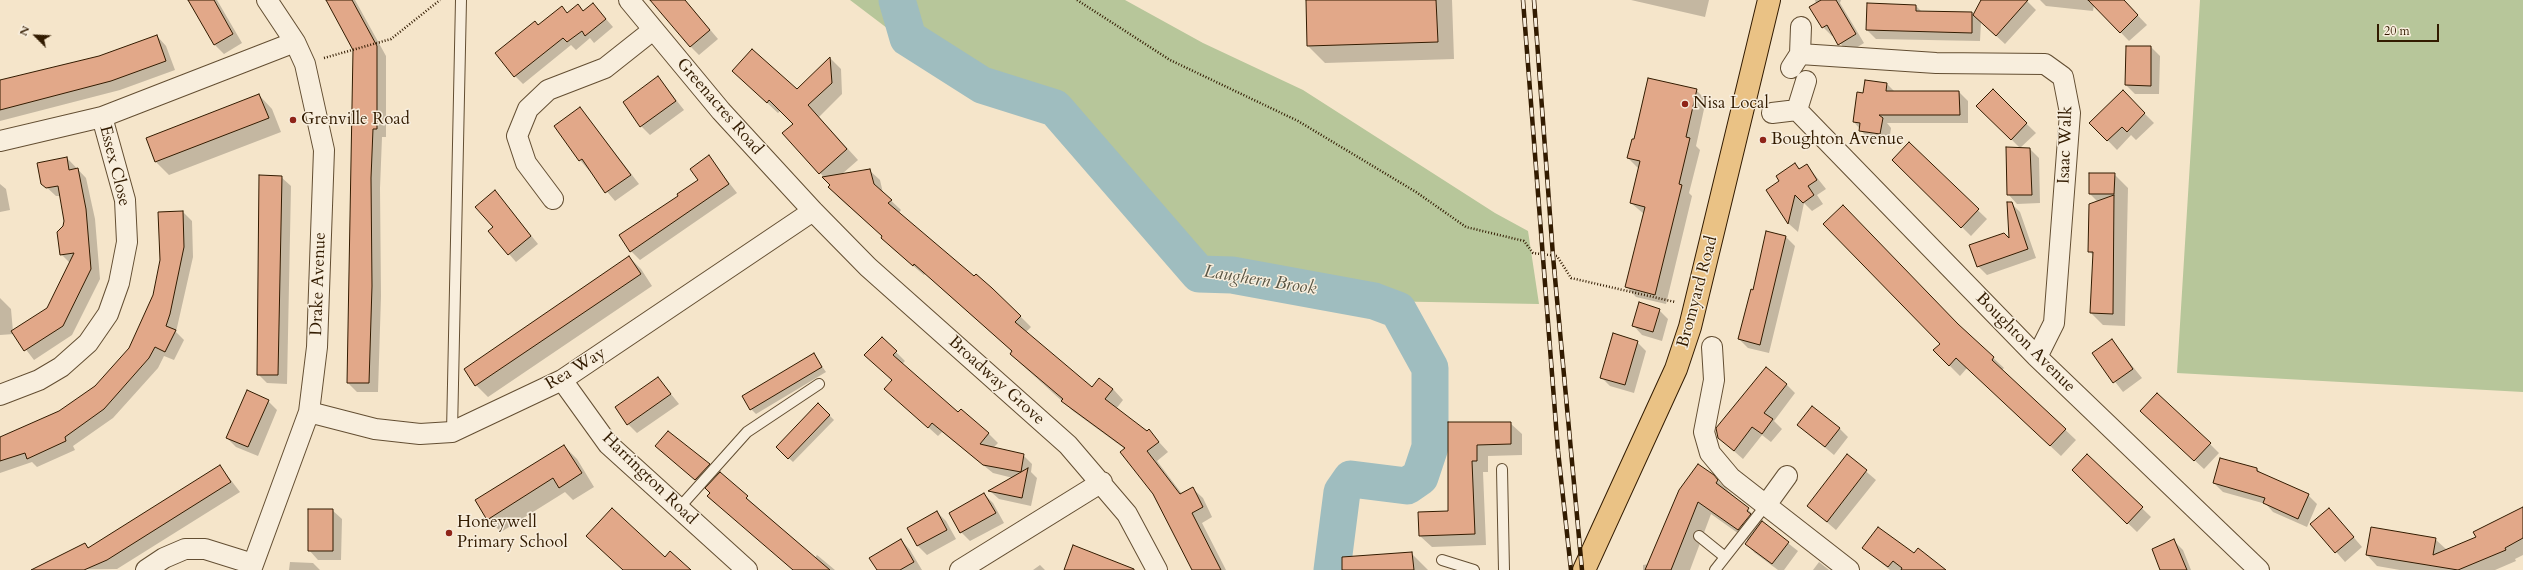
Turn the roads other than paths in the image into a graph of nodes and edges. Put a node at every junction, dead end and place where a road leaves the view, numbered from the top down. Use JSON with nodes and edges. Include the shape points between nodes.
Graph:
{"nodes":[{"id":1,"x":268,"y":0,"type":"edge"},
{"id":2,"x":461,"y":0,"type":"edge"},
{"id":3,"x":629,"y":0,"type":"edge"},
{"id":4,"x":1769,"y":0,"type":"edge"},
{"id":5,"x":1801,"y":27,"type":"dead end"},
{"id":6,"x":653,"y":30,"type":"junction"},
{"id":7,"x":295,"y":42,"type":"junction"},
{"id":8,"x":1806,"y":81,"type":"dead end"},
{"id":9,"x":1797,"y":110,"type":"junction"},
{"id":10,"x":1772,"y":113,"type":"dead end"},
{"id":11,"x":102,"y":117,"type":"junction"},
{"id":12,"x":0,"y":141,"type":"edge"},
{"id":13,"x":553,"y":199,"type":"dead end"},
{"id":14,"x":813,"y":211,"type":"junction"},
{"id":15,"x":1702,"y":338,"type":"junction"},
{"id":16,"x":2038,"y":357,"type":"junction"},
{"id":17,"x":562,"y":380,"type":"junction"},
{"id":18,"x":820,"y":384,"type":"dead end"},
{"id":19,"x":0,"y":395,"type":"edge"},
{"id":20,"x":309,"y":412,"type":"junction"},
{"id":21,"x":452,"y":432,"type":"junction"},
{"id":22,"x":1502,"y":469,"type":"dead end"},
{"id":23,"x":1786,"y":476,"type":"dead end"},
{"id":24,"x":1102,"y":482,"type":"junction"},
{"id":25,"x":1766,"y":505,"type":"junction"},
{"id":26,"x":679,"y":508,"type":"junction"},
{"id":27,"x":1699,"y":536,"type":"dead end"},
{"id":28,"x":1725,"y":557,"type":"junction"},
{"id":29,"x":1442,"y":560,"type":"dead end"},
{"id":30,"x":252,"y":567,"type":"edge"},
{"id":31,"x":146,"y":570,"type":"edge"},
{"id":32,"x":747,"y":570,"type":"edge"},
{"id":33,"x":960,"y":570,"type":"edge"},
{"id":34,"x":1157,"y":570,"type":"edge"},
{"id":35,"x":1474,"y":570,"type":"edge"},
{"id":36,"x":1504,"y":570,"type":"edge"},
{"id":37,"x":1584,"y":570,"type":"edge"},
{"id":38,"x":1715,"y":570,"type":"edge"},
{"id":39,"x":1848,"y":570,"type":"edge"},
{"id":40,"x":2259,"y":570,"type":"edge"}],
"edges":[{"from":1,"to":7,"type":"street","name":"Drake Avenue"},
{"from":2,"to":21,"type":"lane"},
{"from":3,"to":6,"type":"street","name":"Greenacres Road"},
{"from":4,"to":15,"type":"main road","name":"Bromyard Road","via":[[1697,304]]},
{"from":5,"to":16,"type":"street","name":"Isaac Walk","via":[[1796,61],[2045,64],[2063,77],[2070,113],[2054,322]]},
{"from":6,"to":13,"type":"street","via":[[605,68],[548,90],[528,108],[517,136],[526,163]]},
{"from":6,"to":14,"type":"street","name":"Greenacres Road","via":[[721,111]]},
{"from":7,"to":11,"type":"street"},
{"from":7,"to":20,"type":"street","name":"Drake Avenue","via":[[305,64],[324,150],[317,347]]},
{"from":8,"to":9,"type":"street"},
{"from":9,"to":10,"type":"street"},
{"from":9,"to":16,"type":"street","name":"Boughton Avenue"},
{"from":11,"to":12,"type":"street"},
{"from":11,"to":19,"type":"street","name":"Essex Close","via":[[125,200],[127,242],[119,283],[108,314],[88,343],[61,367],[39,380]]},
{"from":14,"to":17,"type":"street","name":"Rea Way"},
{"from":14,"to":24,"type":"street","name":"Broadway Grove","via":[[868,267],[1068,445]]},
{"from":15,"to":25,"type":"street","via":[[1714,380],[1704,432],[1710,453],[1731,478]]},
{"from":15,"to":37,"type":"main road","name":"Bromyard Road","via":[[1676,369]]},
{"from":16,"to":40,"type":"street","name":"Boughton Avenue"},
{"from":17,"to":21,"type":"street","name":"Rea Way"},
{"from":17,"to":26,"type":"street","name":"Harrington Road","via":[[608,444]]},
{"from":18,"to":26,"type":"lane","via":[[748,432]]},
{"from":20,"to":21,"type":"street","name":"Rea Way","via":[[375,429],[420,434]]},
{"from":20,"to":30,"type":"street","name":"Drake Avenue"},
{"from":22,"to":36,"type":"lane"},
{"from":23,"to":25,"type":"street"},
{"from":24,"to":33,"type":"street"},
{"from":24,"to":34,"type":"street","name":"Broadway Grove","via":[[1127,514]]},
{"from":25,"to":28,"type":"lane"},
{"from":25,"to":39,"type":"street"},
{"from":26,"to":32,"type":"street","name":"Harrington Road"},
{"from":27,"to":28,"type":"lane"},
{"from":28,"to":38,"type":"lane"},
{"from":29,"to":35,"type":"lane"},
{"from":30,"to":31,"type":"street","via":[[205,549],[185,549],[164,558]]}]}
